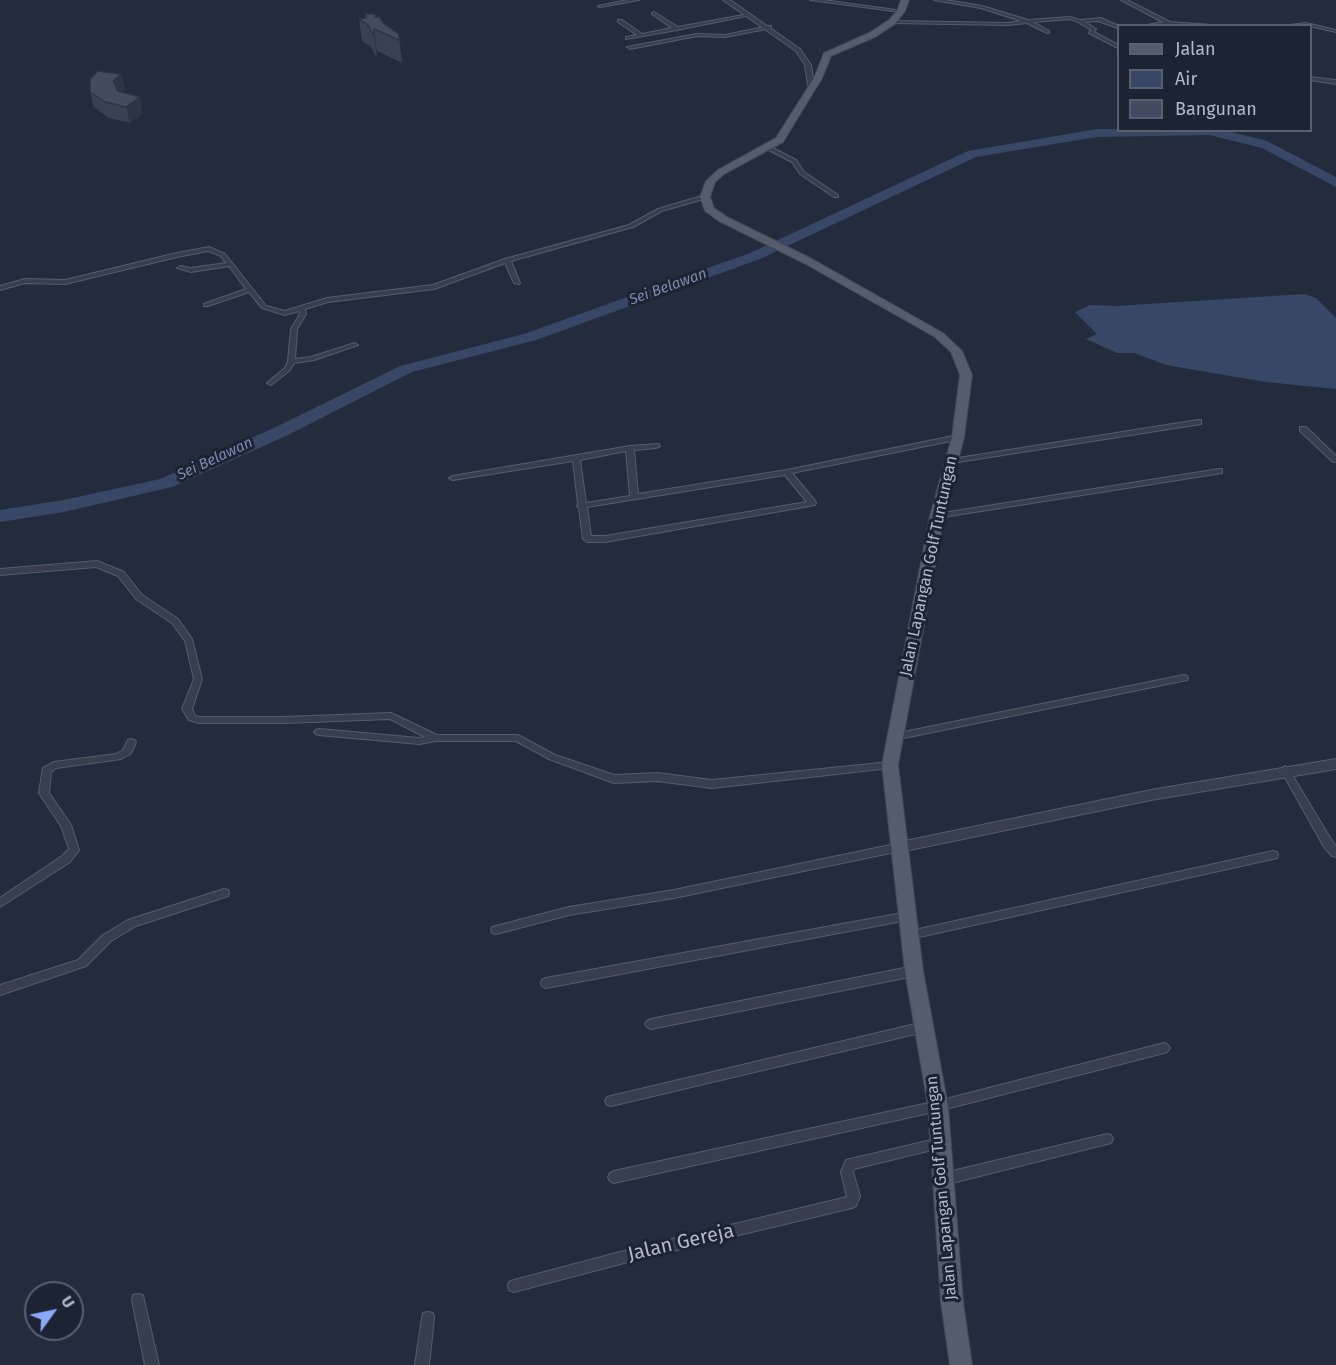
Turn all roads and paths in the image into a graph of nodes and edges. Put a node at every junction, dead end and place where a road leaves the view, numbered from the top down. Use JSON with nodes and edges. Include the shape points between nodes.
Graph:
{"nodes":[{"id":1,"x":637,"y":0,"type":"edge"},
{"id":2,"x":726,"y":0,"type":"edge"},
{"id":3,"x":812,"y":0,"type":"edge"},
{"id":4,"x":905,"y":0,"type":"edge"},
{"id":5,"x":936,"y":0,"type":"edge"},
{"id":6,"x":1124,"y":0,"type":"edge"},
{"id":7,"x":600,"y":6,"type":"dead end"},
{"id":8,"x":901,"y":11,"type":"junction"},
{"id":9,"x":654,"y":13,"type":"dead end"},
{"id":10,"x":749,"y":15,"type":"junction"},
{"id":11,"x":620,"y":21,"type":"dead end"},
{"id":12,"x":1027,"y":21,"type":"junction"},
{"id":13,"x":1080,"y":21,"type":"junction"},
{"id":14,"x":892,"y":22,"type":"junction"},
{"id":15,"x":1170,"y":24,"type":"edge"},
{"id":16,"x":1312,"y":25,"type":"edge"},
{"id":17,"x":1117,"y":26,"type":"edge"},
{"id":18,"x":769,"y":27,"type":"junction"},
{"id":19,"x":677,"y":29,"type":"junction"},
{"id":20,"x":1336,"y":31,"type":"edge"},
{"id":21,"x":1047,"y":32,"type":"dead end"},
{"id":22,"x":641,"y":35,"type":"junction"},
{"id":23,"x":628,"y":38,"type":"dead end"},
{"id":24,"x":1117,"y":46,"type":"edge"},
{"id":25,"x":630,"y":47,"type":"dead end"},
{"id":26,"x":1312,"y":78,"type":"edge"},
{"id":27,"x":1336,"y":82,"type":"edge"},
{"id":28,"x":812,"y":85,"type":"junction"},
{"id":29,"x":769,"y":148,"type":"junction"},
{"id":30,"x":836,"y":196,"type":"dead end"},
{"id":31,"x":705,"y":197,"type":"junction"},
{"id":32,"x":507,"y":260,"type":"junction"},
{"id":33,"x":231,"y":264,"type":"junction"},
{"id":34,"x":180,"y":268,"type":"dead end"},
{"id":35,"x":517,"y":283,"type":"dead end"},
{"id":36,"x":0,"y":288,"type":"edge"},
{"id":37,"x":252,"y":289,"type":"junction"},
{"id":38,"x":206,"y":305,"type":"dead end"},
{"id":39,"x":302,"y":310,"type":"junction"},
{"id":40,"x":355,"y":345,"type":"dead end"},
{"id":41,"x":291,"y":361,"type":"junction"},
{"id":42,"x":271,"y":383,"type":"dead end"},
{"id":43,"x":1198,"y":422,"type":"dead end"},
{"id":44,"x":1303,"y":429,"type":"dead end"},
{"id":45,"x":958,"y":437,"type":"junction"},
{"id":46,"x":656,"y":446,"type":"dead end"},
{"id":47,"x":630,"y":448,"type":"junction"},
{"id":48,"x":576,"y":458,"type":"junction"},
{"id":49,"x":1336,"y":460,"type":"edge"},
{"id":50,"x":952,"y":461,"type":"junction"},
{"id":51,"x":1219,"y":471,"type":"dead end"},
{"id":52,"x":787,"y":472,"type":"junction"},
{"id":53,"x":453,"y":478,"type":"dead end"},
{"id":54,"x":634,"y":496,"type":"junction"},
{"id":55,"x":581,"y":506,"type":"junction"},
{"id":56,"x":937,"y":516,"type":"junction"},
{"id":57,"x":0,"y":572,"type":"edge"},
{"id":58,"x":1184,"y":678,"type":"dead end"},
{"id":59,"x":319,"y":732,"type":"dead end"},
{"id":60,"x":894,"y":737,"type":"junction"},
{"id":61,"x":436,"y":738,"type":"junction"},
{"id":62,"x":131,"y":742,"type":"dead end"},
{"id":63,"x":1336,"y":764,"type":"edge"},
{"id":64,"x":890,"y":765,"type":"junction"},
{"id":65,"x":1285,"y":770,"type":"junction"},
{"id":66,"x":900,"y":847,"type":"junction"},
{"id":67,"x":1336,"y":852,"type":"edge"},
{"id":68,"x":1273,"y":855,"type":"dead end"},
{"id":69,"x":224,"y":893,"type":"dead end"},
{"id":70,"x":0,"y":903,"type":"edge"},
{"id":71,"x":908,"y":916,"type":"junction"},
{"id":72,"x":496,"y":930,"type":"dead end"},
{"id":73,"x":910,"y":935,"type":"junction"},
{"id":74,"x":914,"y":971,"type":"junction"},
{"id":75,"x":546,"y":983,"type":"dead end"},
{"id":76,"x":0,"y":990,"type":"edge"},
{"id":77,"x":651,"y":1024,"type":"dead end"},
{"id":78,"x":925,"y":1027,"type":"junction"},
{"id":79,"x":1164,"y":1048,"type":"dead end"},
{"id":80,"x":611,"y":1101,"type":"dead end"},
{"id":81,"x":938,"y":1106,"type":"junction"},
{"id":82,"x":1107,"y":1140,"type":"dead end"},
{"id":83,"x":940,"y":1143,"type":"junction"},
{"id":84,"x":614,"y":1177,"type":"dead end"},
{"id":85,"x":944,"y":1179,"type":"junction"},
{"id":86,"x":514,"y":1286,"type":"dead end"},
{"id":87,"x":138,"y":1300,"type":"dead end"},
{"id":88,"x":428,"y":1318,"type":"dead end"},
{"id":89,"x":152,"y":1365,"type":"edge"},
{"id":90,"x":422,"y":1365,"type":"edge"},
{"id":91,"x":961,"y":1365,"type":"edge"}],
"edges":[{"from":1,"to":7,"type":"street"},
{"from":2,"to":10,"type":"street"},
{"from":3,"to":8,"type":"street"},
{"from":4,"to":8,"type":"main road"},
{"from":5,"to":12,"type":"street","via":[[982,7]]},
{"from":6,"to":15,"type":"street"},
{"from":8,"to":14,"type":"main road"},
{"from":9,"to":19,"type":"street"},
{"from":10,"to":18,"type":"street"},
{"from":10,"to":19,"type":"street"},
{"from":11,"to":22,"type":"street"},
{"from":12,"to":13,"type":"street"},
{"from":12,"to":14,"type":"street"},
{"from":12,"to":21,"type":"street"},
{"from":13,"to":17,"type":"street","via":[[1099,19]]},
{"from":13,"to":24,"type":"street"},
{"from":14,"to":28,"type":"main road","via":[[827,55]]},
{"from":16,"to":20,"type":"street"},
{"from":18,"to":25,"type":"street"},
{"from":18,"to":28,"type":"street","via":[[798,50],[808,65]]},
{"from":19,"to":22,"type":"street"},
{"from":22,"to":23,"type":"street"},
{"from":26,"to":27,"type":"street"},
{"from":28,"to":29,"type":"main road","via":[[783,137]]},
{"from":29,"to":30,"type":"street","via":[[794,161],[802,173]]},
{"from":29,"to":31,"type":"main road","via":[[721,172],[711,181]]},
{"from":31,"to":32,"type":"street","via":[[660,210],[631,226]]},
{"from":31,"to":45,"type":"main road","name":"Jalan Lapangan Golf Tuntungan","via":[[713,212],[930,329],[956,351],[967,382]]},
{"from":32,"to":35,"type":"street"},
{"from":32,"to":39,"type":"street","via":[[434,287],[327,300]]},
{"from":33,"to":34,"type":"street"},
{"from":33,"to":36,"type":"street","via":[[209,249],[76,280],[25,281]]},
{"from":33,"to":37,"type":"street"},
{"from":37,"to":38,"type":"street"},
{"from":37,"to":39,"type":"street","via":[[264,307],[271,310]]},
{"from":39,"to":41,"type":"street","via":[[294,329]]},
{"from":40,"to":41,"type":"street","via":[[312,359]]},
{"from":41,"to":42,"type":"street","via":[[288,369]]},
{"from":43,"to":50,"type":"street"},
{"from":44,"to":49,"type":"street"},
{"from":45,"to":50,"type":"main road","name":"Jalan Lapangan Golf Tuntungan"},
{"from":45,"to":52,"type":"street"},
{"from":46,"to":47,"type":"street"},
{"from":47,"to":48,"type":"street"},
{"from":47,"to":54,"type":"street"},
{"from":48,"to":53,"type":"street"},
{"from":48,"to":55,"type":"street"},
{"from":50,"to":56,"type":"main road","name":"Jalan Lapangan Golf Tuntungan"},
{"from":51,"to":56,"type":"street"},
{"from":52,"to":54,"type":"street"},
{"from":52,"to":55,"type":"street","via":[[812,503],[589,541]]},
{"from":54,"to":55,"type":"street"},
{"from":56,"to":60,"type":"main road","name":"Jalan Lapangan Golf Tuntungan"},
{"from":57,"to":61,"type":"street","via":[[97,564],[121,574],[139,597],[175,621],[189,641],[198,679],[187,709],[192,718],[391,716]]},
{"from":58,"to":60,"type":"street"},
{"from":59,"to":61,"type":"street","via":[[419,741]]},
{"from":60,"to":64,"type":"main road","name":"Jalan Lapangan Golf Tuntungan"},
{"from":61,"to":64,"type":"street","via":[[518,738],[552,757],[614,779],[657,777],[712,784]]},
{"from":62,"to":70,"type":"street","via":[[127,752],[118,757],[54,765],[46,770],[44,793],[66,825],[74,850]]},
{"from":63,"to":65,"type":"street"},
{"from":64,"to":66,"type":"main road","name":"Jalan Lapangan Golf Tuntungan"},
{"from":65,"to":66,"type":"street"},
{"from":65,"to":67,"type":"street"},
{"from":66,"to":71,"type":"main road","name":"Jalan Lapangan Golf Tuntungan"},
{"from":66,"to":72,"type":"street","via":[[674,894],[569,911]]},
{"from":68,"to":73,"type":"street"},
{"from":69,"to":76,"type":"street","via":[[132,923],[107,938],[82,963]]},
{"from":71,"to":73,"type":"main road","name":"Jalan Lapangan Golf Tuntungan"},
{"from":71,"to":75,"type":"street"},
{"from":73,"to":74,"type":"main road","name":"Jalan Lapangan Golf Tuntungan"},
{"from":74,"to":77,"type":"street"},
{"from":74,"to":78,"type":"main road","name":"Jalan Lapangan Golf Tuntungan"},
{"from":78,"to":80,"type":"street"},
{"from":78,"to":81,"type":"main road","name":"Jalan Lapangan Golf Tuntungan"},
{"from":79,"to":81,"type":"street"},
{"from":81,"to":83,"type":"main road","name":"Jalan Lapangan Golf Tuntungan"},
{"from":81,"to":84,"type":"street"},
{"from":82,"to":85,"type":"street"},
{"from":83,"to":85,"type":"main road","name":"Jalan Lapangan Golf Tuntungan"},
{"from":83,"to":86,"type":"street","name":"Jalan Gereja","via":[[850,1164],[847,1172],[851,1201]]},
{"from":85,"to":91,"type":"main road","name":"Jalan Lapangan Golf Tuntungan","via":[[952,1302]]},
{"from":87,"to":89,"type":"street"},
{"from":88,"to":90,"type":"street"}]}
